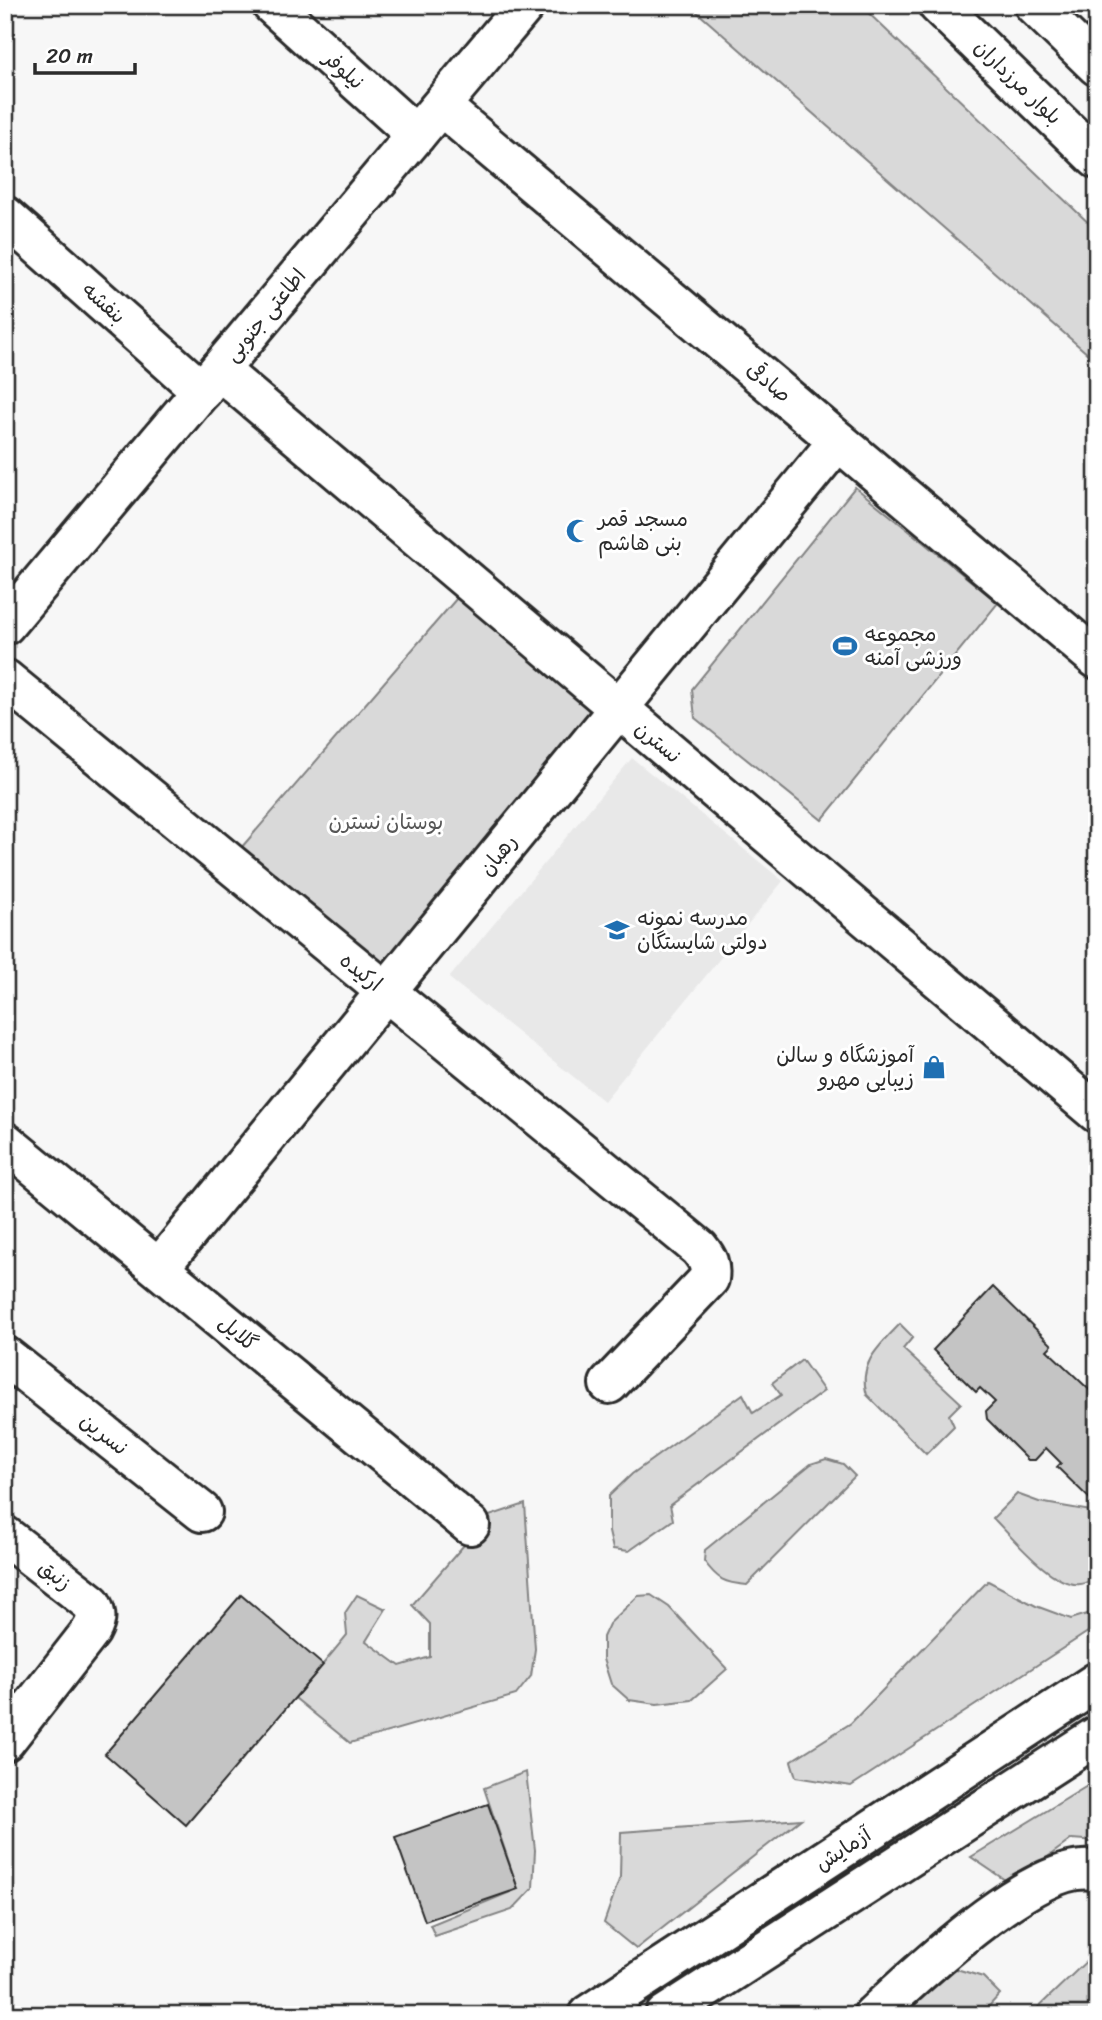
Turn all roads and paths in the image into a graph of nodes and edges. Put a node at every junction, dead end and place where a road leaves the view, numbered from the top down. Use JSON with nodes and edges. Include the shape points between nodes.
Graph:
{"nodes":[{"id":1,"x":272,"y":5,"type":"edge"},
{"id":2,"x":525,"y":5,"type":"edge"},
{"id":3,"x":939,"y":5,"type":"edge"},
{"id":4,"x":1034,"y":5,"type":"edge"},
{"id":5,"x":1097,"y":66,"type":"edge"},
{"id":6,"x":441,"y":106,"type":"junction"},
{"id":7,"x":416,"y":135,"type":"junction"},
{"id":8,"x":1097,"y":159,"type":"edge"},
{"id":9,"x":5,"y":216,"type":"edge"},
{"id":10,"x":210,"y":380,"type":"junction"},
{"id":11,"x":838,"y":441,"type":"junction"},
{"id":12,"x":5,"y":625,"type":"edge"},
{"id":13,"x":1097,"y":659,"type":"edge"},
{"id":14,"x":5,"y":680,"type":"edge"},
{"id":15,"x":618,"y":708,"type":"junction"},
{"id":16,"x":386,"y":992,"type":"junction"},
{"id":17,"x":1097,"y":1113,"type":"edge"},
{"id":18,"x":5,"y":1142,"type":"edge"},
{"id":19,"x":159,"y":1268,"type":"junction"},
{"id":20,"x":5,"y":1356,"type":"edge"},
{"id":21,"x":609,"y":1384,"type":"dead end"},
{"id":22,"x":202,"y":1512,"type":"dead end"},
{"id":23,"x":470,"y":1525,"type":"dead end"},
{"id":24,"x":5,"y":1536,"type":"edge"},
{"id":25,"x":1097,"y":1682,"type":"edge"},
{"id":26,"x":1097,"y":1736,"type":"edge"},
{"id":27,"x":5,"y":1741,"type":"edge"},
{"id":28,"x":1097,"y":1871,"type":"edge"},
{"id":29,"x":588,"y":2015,"type":"edge"},
{"id":30,"x":665,"y":2015,"type":"edge"},
{"id":31,"x":873,"y":2015,"type":"edge"}],
"edges":[{"from":1,"to":7,"type":"street","name":"نیلوفر"},
{"from":2,"to":6,"type":"street","name":"اطاعتی جنوبی"},
{"from":3,"to":8,"type":"street","name":"بلوار مرزداران"},
{"from":4,"to":5,"type":"street"},
{"from":6,"to":7,"type":"street","name":"اطاعتی جنوبی"},
{"from":6,"to":11,"type":"street","name":"صادقی"},
{"from":7,"to":10,"type":"street","name":"اطاعتی جنوبی"},
{"from":9,"to":10,"type":"street","name":"بنفشه"},
{"from":10,"to":12,"type":"street","name":"اطاعتی جنوبی"},
{"from":10,"to":15,"type":"street","name":"نسترن"},
{"from":11,"to":13,"type":"street","name":"صادقی"},
{"from":11,"to":15,"type":"street","name":"رهبان"},
{"from":14,"to":16,"type":"street","name":"ارکیده"},
{"from":15,"to":16,"type":"street","name":"رهبان"},
{"from":15,"to":17,"type":"street","name":"نسترن"},
{"from":16,"to":19,"type":"street","name":"رهبان"},
{"from":16,"to":21,"type":"street","name":"ارکیده","via":[[708,1258],[709,1279]]},
{"from":18,"to":19,"type":"street","name":"گلایل"},
{"from":19,"to":23,"type":"street","name":"گلایل"},
{"from":20,"to":22,"type":"street","name":"نسرین"},
{"from":24,"to":27,"type":"street","name":"زنبق","via":[[91,1603],[97,1619]]},
{"from":25,"to":29,"type":"street","name":"آزمایش"},
{"from":26,"to":30,"type":"street","name":"آزمایش"},
{"from":28,"to":31,"type":"street","via":[[1068,1872],[988,1915]]}]}
